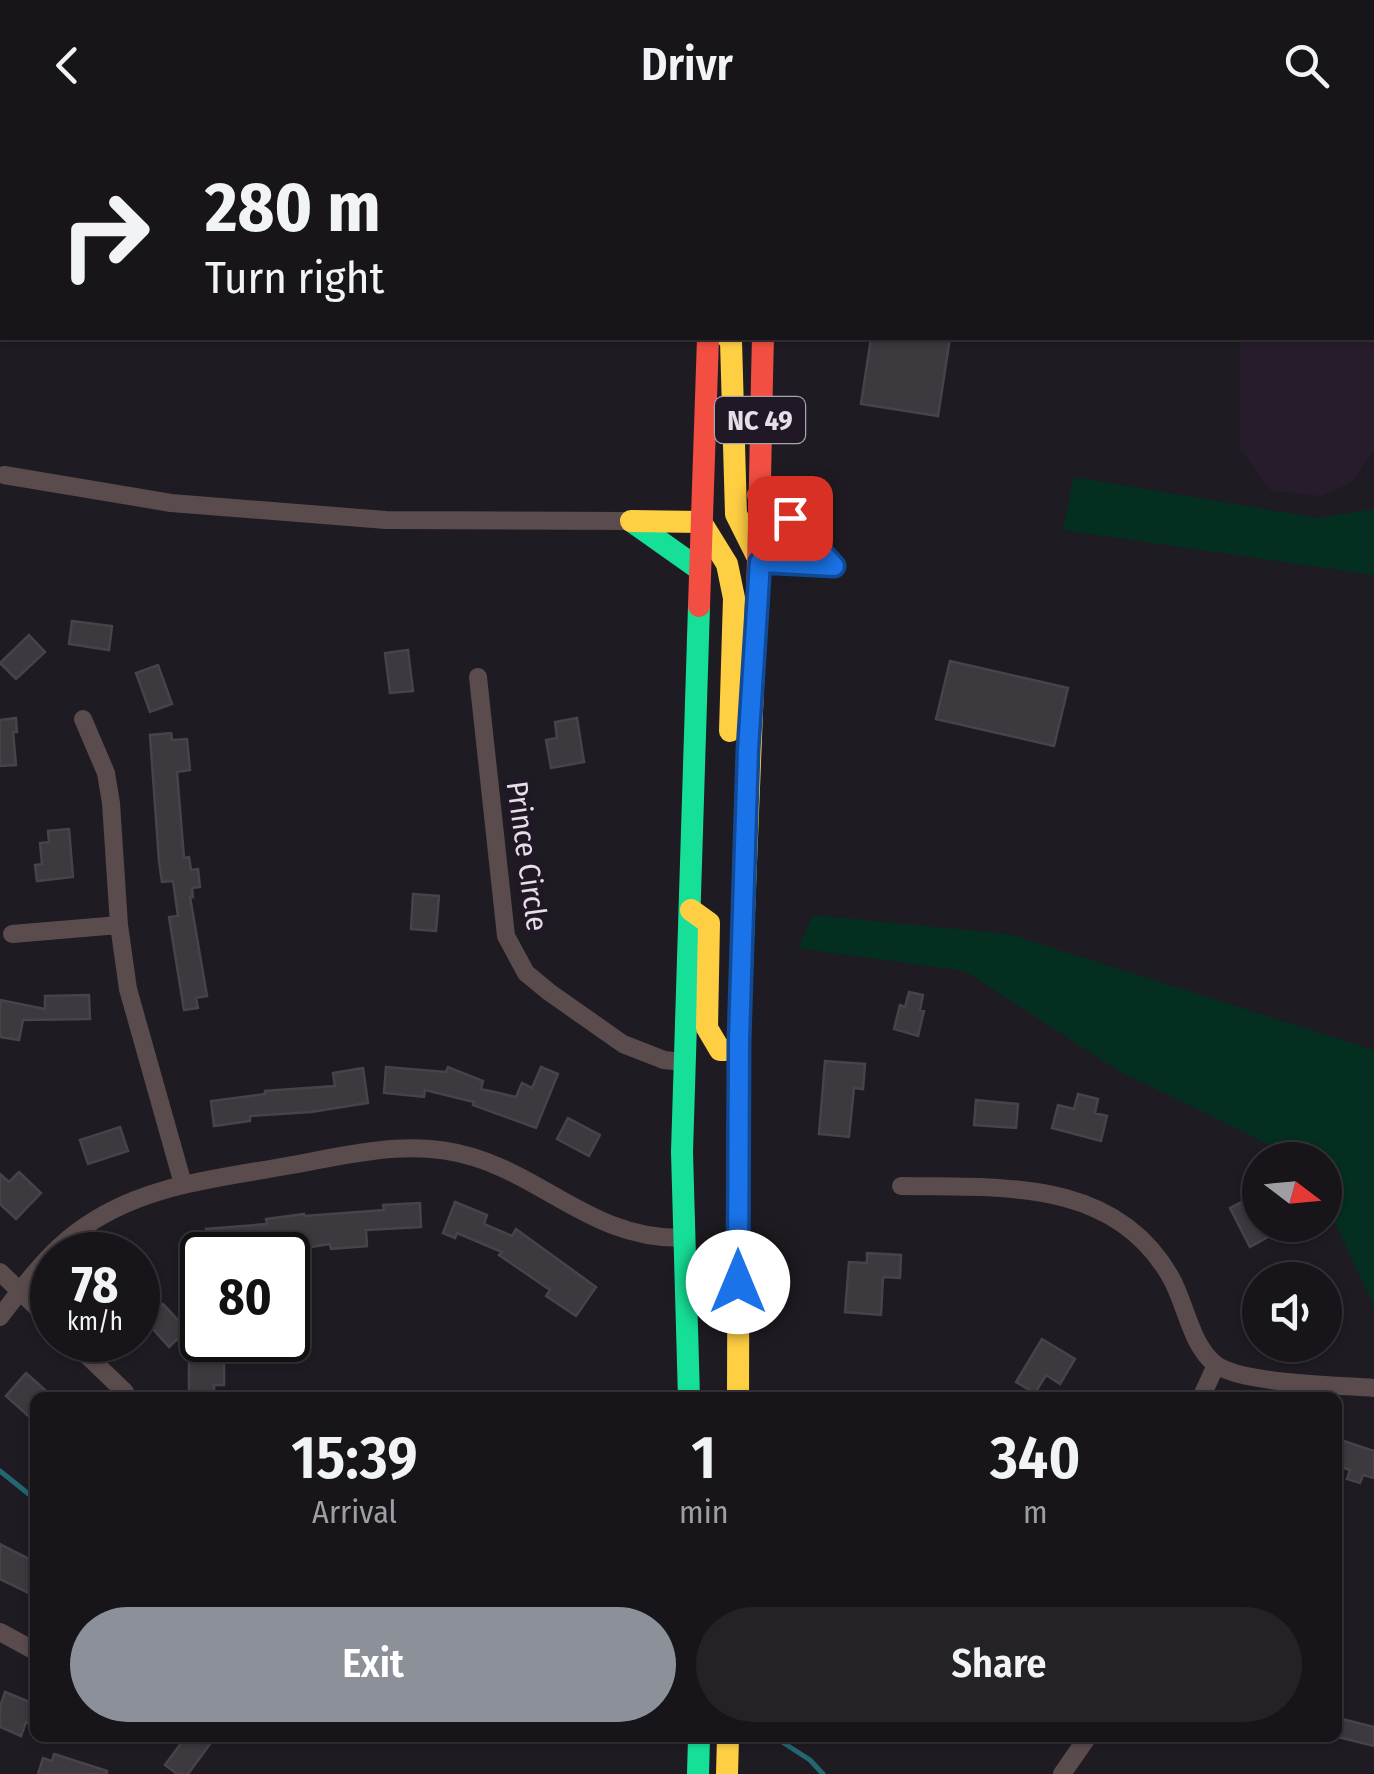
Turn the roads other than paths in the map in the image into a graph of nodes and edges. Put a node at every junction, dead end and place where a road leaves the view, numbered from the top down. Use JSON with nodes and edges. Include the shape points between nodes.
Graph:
{"nodes":[{"id":1,"x":708,"y":340,"type":"edge"},
{"id":2,"x":730,"y":340,"type":"edge"},
{"id":3,"x":763,"y":340,"type":"edge"},
{"id":4,"x":4,"y":475,"type":"dead end"},
{"id":5,"x":758,"y":496,"type":"junction"},
{"id":6,"x":631,"y":522,"type":"junction"},
{"id":7,"x":701,"y":522,"type":"junction"},
{"id":8,"x":760,"y":562,"type":"junction"},
{"id":9,"x":699,"y":569,"type":"junction"},
{"id":10,"x":478,"y":678,"type":"dead end"},
{"id":11,"x":83,"y":720,"type":"dead end"},
{"id":12,"x":748,"y":750,"type":"junction"},
{"id":13,"x":689,"y":908,"type":"junction"},
{"id":14,"x":119,"y":926,"type":"junction"},
{"id":15,"x":12,"y":934,"type":"dead end"},
{"id":16,"x":739,"y":1050,"type":"junction"},
{"id":17,"x":684,"y":1062,"type":"junction"},
{"id":18,"x":183,"y":1184,"type":"junction"},
{"id":19,"x":901,"y":1186,"type":"dead end"},
{"id":20,"x":683,"y":1238,"type":"junction"},
{"id":21,"x":0,"y":1272,"type":"edge"},
{"id":22,"x":20,"y":1291,"type":"junction"},
{"id":23,"x":30,"y":1301,"type":"edge"},
{"id":24,"x":0,"y":1317,"type":"edge"},
{"id":25,"x":94,"y":1362,"type":"edge"},
{"id":26,"x":1216,"y":1365,"type":"junction"},
{"id":27,"x":1374,"y":1388,"type":"edge"},
{"id":28,"x":125,"y":1392,"type":"dead end"},
{"id":29,"x":689,"y":1392,"type":"edge"},
{"id":30,"x":738,"y":1392,"type":"edge"},
{"id":31,"x":1204,"y":1392,"type":"edge"},
{"id":32,"x":0,"y":1632,"type":"edge"},
{"id":33,"x":30,"y":1649,"type":"edge"},
{"id":34,"x":699,"y":1742,"type":"edge"},
{"id":35,"x":728,"y":1742,"type":"edge"},
{"id":36,"x":1084,"y":1742,"type":"edge"},
{"id":37,"x":698,"y":1774,"type":"edge"},
{"id":38,"x":727,"y":1774,"type":"edge"},
{"id":39,"x":1062,"y":1774,"type":"edge"}],
"edges":[{"from":1,"to":7,"type":"highway","number":"NC 49"},
{"from":2,"to":8,"type":"highway","via":[[736,514]]},
{"from":3,"to":5,"type":"highway","number":"NC 49"},
{"from":4,"to":6,"type":"street","via":[[171,503],[386,520]]},
{"from":5,"to":8,"type":"highway","number":"NC 49"},
{"from":5,"to":8,"type":"highway","via":[[790,518],[834,566]]},
{"from":6,"to":7,"type":"highway"},
{"from":6,"to":9,"type":"highway"},
{"from":7,"to":9,"type":"highway","number":"NC 49"},
{"from":7,"to":12,"type":"highway","via":[[728,564],[734,598],[730,737]]},
{"from":8,"to":12,"type":"highway","number":"NC 49"},
{"from":9,"to":13,"type":"highway","number":"NC 49"},
{"from":10,"to":17,"type":"street","name":"Prince Circle","via":[[506,936],[517,960],[623,1044]]},
{"from":11,"to":14,"type":"street","via":[[106,773]]},
{"from":12,"to":16,"type":"highway","number":"NC 49"},
{"from":13,"to":16,"type":"highway","via":[[709,924],[707,1028],[720,1050]]},
{"from":13,"to":17,"type":"highway","number":"NC 49"},
{"from":14,"to":15,"type":"street"},
{"from":14,"to":18,"type":"street","via":[[128,989]]},
{"from":16,"to":30,"type":"highway","number":"NC 49"},
{"from":17,"to":20,"type":"highway","number":"NC 49"},
{"from":18,"to":20,"type":"street","via":[[369,1151],[442,1149],[507,1170],[602,1223],[633,1234]]},
{"from":18,"to":22,"type":"street","via":[[123,1204],[78,1231]]},
{"from":19,"to":26,"type":"street","via":[[1026,1189],[1097,1208],[1160,1258],[1200,1347]]},
{"from":20,"to":29,"type":"highway","number":"NC 49"},
{"from":21,"to":22,"type":"street"},
{"from":22,"to":23,"type":"street"},
{"from":22,"to":24,"type":"street"},
{"from":25,"to":28,"type":"street"},
{"from":26,"to":27,"type":"street","via":[[1252,1377]]},
{"from":26,"to":31,"type":"street"},
{"from":32,"to":33,"type":"street"},
{"from":34,"to":37,"type":"highway"},
{"from":35,"to":38,"type":"highway"},
{"from":36,"to":39,"type":"street"}]}
